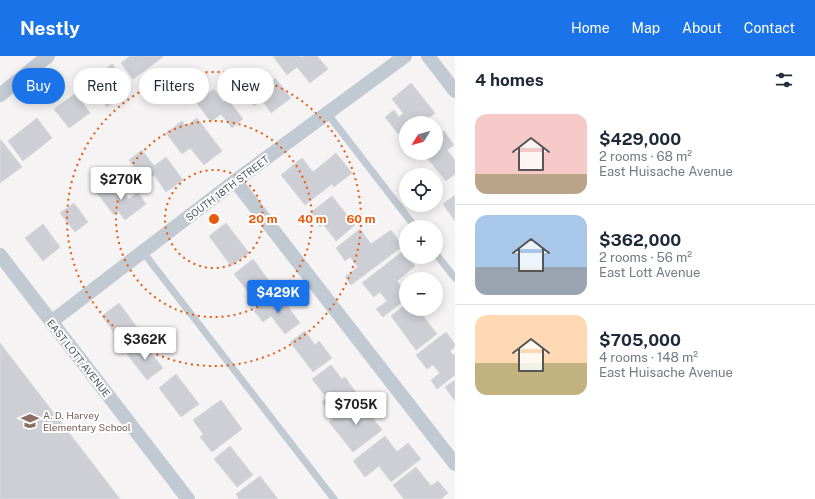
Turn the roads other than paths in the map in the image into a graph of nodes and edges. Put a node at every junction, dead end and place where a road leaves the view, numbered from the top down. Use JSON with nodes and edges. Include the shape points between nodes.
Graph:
{"nodes":[{"id":1,"x":48,"y":56,"type":"edge"},
{"id":2,"x":405,"y":56,"type":"edge"},
{"id":3,"x":428,"y":56,"type":"edge"},
{"id":4,"x":455,"y":91,"type":"edge"},
{"id":5,"x":0,"y":95,"type":"edge"},
{"id":6,"x":327,"y":113,"type":"junction"},
{"id":7,"x":235,"y":181,"type":"junction"},
{"id":8,"x":410,"y":220,"type":"edge"},
{"id":9,"x":142,"y":252,"type":"junction"},
{"id":10,"x":0,"y":256,"type":"edge"},
{"id":11,"x":443,"y":263,"type":"edge"},
{"id":12,"x":455,"y":278,"type":"edge"},
{"id":13,"x":51,"y":322,"type":"junction"},
{"id":14,"x":455,"y":464,"type":"edge"},
{"id":15,"x":188,"y":499,"type":"edge"},
{"id":16,"x":334,"y":499,"type":"edge"}],
"edges":[{"from":1,"to":5,"type":"street"},
{"from":2,"to":6,"type":"street","name":"SOUTH 18TH STREET"},
{"from":3,"to":4,"type":"street"},
{"from":6,"to":7,"type":"street","name":"SOUTH 18TH STREET"},
{"from":6,"to":8,"type":"lane"},
{"from":7,"to":9,"type":"street","name":"SOUTH 18TH STREET"},
{"from":7,"to":14,"type":"street"},
{"from":9,"to":13,"type":"street","name":"SOUTH 18TH STREET"},
{"from":9,"to":16,"type":"lane"},
{"from":10,"to":13,"type":"street","name":"EAST LOTT AVENUE"},
{"from":11,"to":12,"type":"lane"},
{"from":13,"to":15,"type":"street","name":"EAST LOTT AVENUE"}]}
